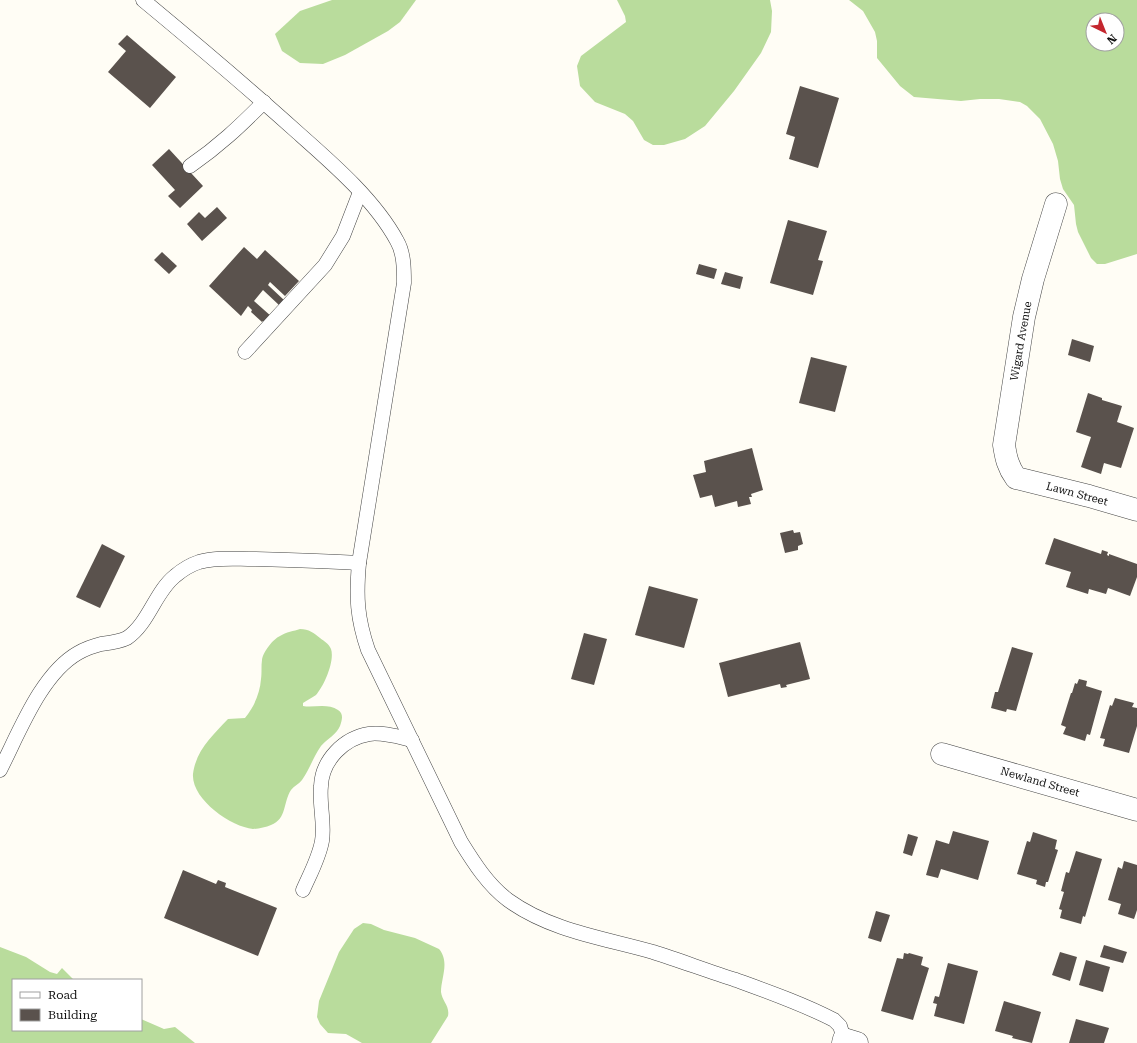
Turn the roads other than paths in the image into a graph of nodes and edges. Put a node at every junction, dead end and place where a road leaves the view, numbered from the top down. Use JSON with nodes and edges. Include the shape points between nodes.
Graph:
{"nodes":[{"id":1,"x":143,"y":0,"type":"edge"},
{"id":2,"x":264,"y":102,"type":"junction"},
{"id":3,"x":190,"y":166,"type":"dead end"},
{"id":4,"x":360,"y":192,"type":"junction"},
{"id":5,"x":1056,"y":204,"type":"dead end"},
{"id":6,"x":245,"y":352,"type":"dead end"},
{"id":7,"x":1016,"y":478,"type":"joint"},
{"id":8,"x":1137,"y":510,"type":"edge"},
{"id":9,"x":359,"y":563,"type":"junction"},
{"id":10,"x":412,"y":740,"type":"junction"},
{"id":11,"x":942,"y":754,"type":"dead end"},
{"id":12,"x":0,"y":770,"type":"edge"},
{"id":13,"x":1137,"y":810,"type":"edge"},
{"id":14,"x":303,"y":890,"type":"dead end"},
{"id":15,"x":848,"y":1042,"type":"edge"}],
"edges":[{"from":1,"to":2,"type":"lane"},
{"from":2,"to":3,"type":"lane","via":[[232,134]]},
{"from":2,"to":4,"type":"lane"},
{"from":4,"to":6,"type":"lane","via":[[343,236],[325,265]]},
{"from":4,"to":9,"type":"lane","via":[[377,211],[398,243],[404,283]]},
{"from":5,"to":7,"type":"street","name":"Wigard Avenue","via":[[1031,287],[1017,355],[1004,445],[1009,469]]},
{"from":7,"to":8,"type":"street","name":"Lawn Street"},
{"from":9,"to":10,"type":"lane","via":[[357,608],[361,630],[368,650]]},
{"from":9,"to":12,"type":"lane","via":[[217,559],[199,562],[184,569],[164,587],[134,632],[126,638],[80,652],[56,671],[44,686]]},
{"from":10,"to":14,"type":"lane","via":[[370,734],[342,746],[330,758],[322,774],[320,786],[322,840]]},
{"from":10,"to":15,"type":"lane","via":[[461,842],[490,884],[507,899],[536,917],[568,930],[653,953],[779,995],[834,1020]]},
{"from":11,"to":13,"type":"street","name":"Newland Street"}]}
